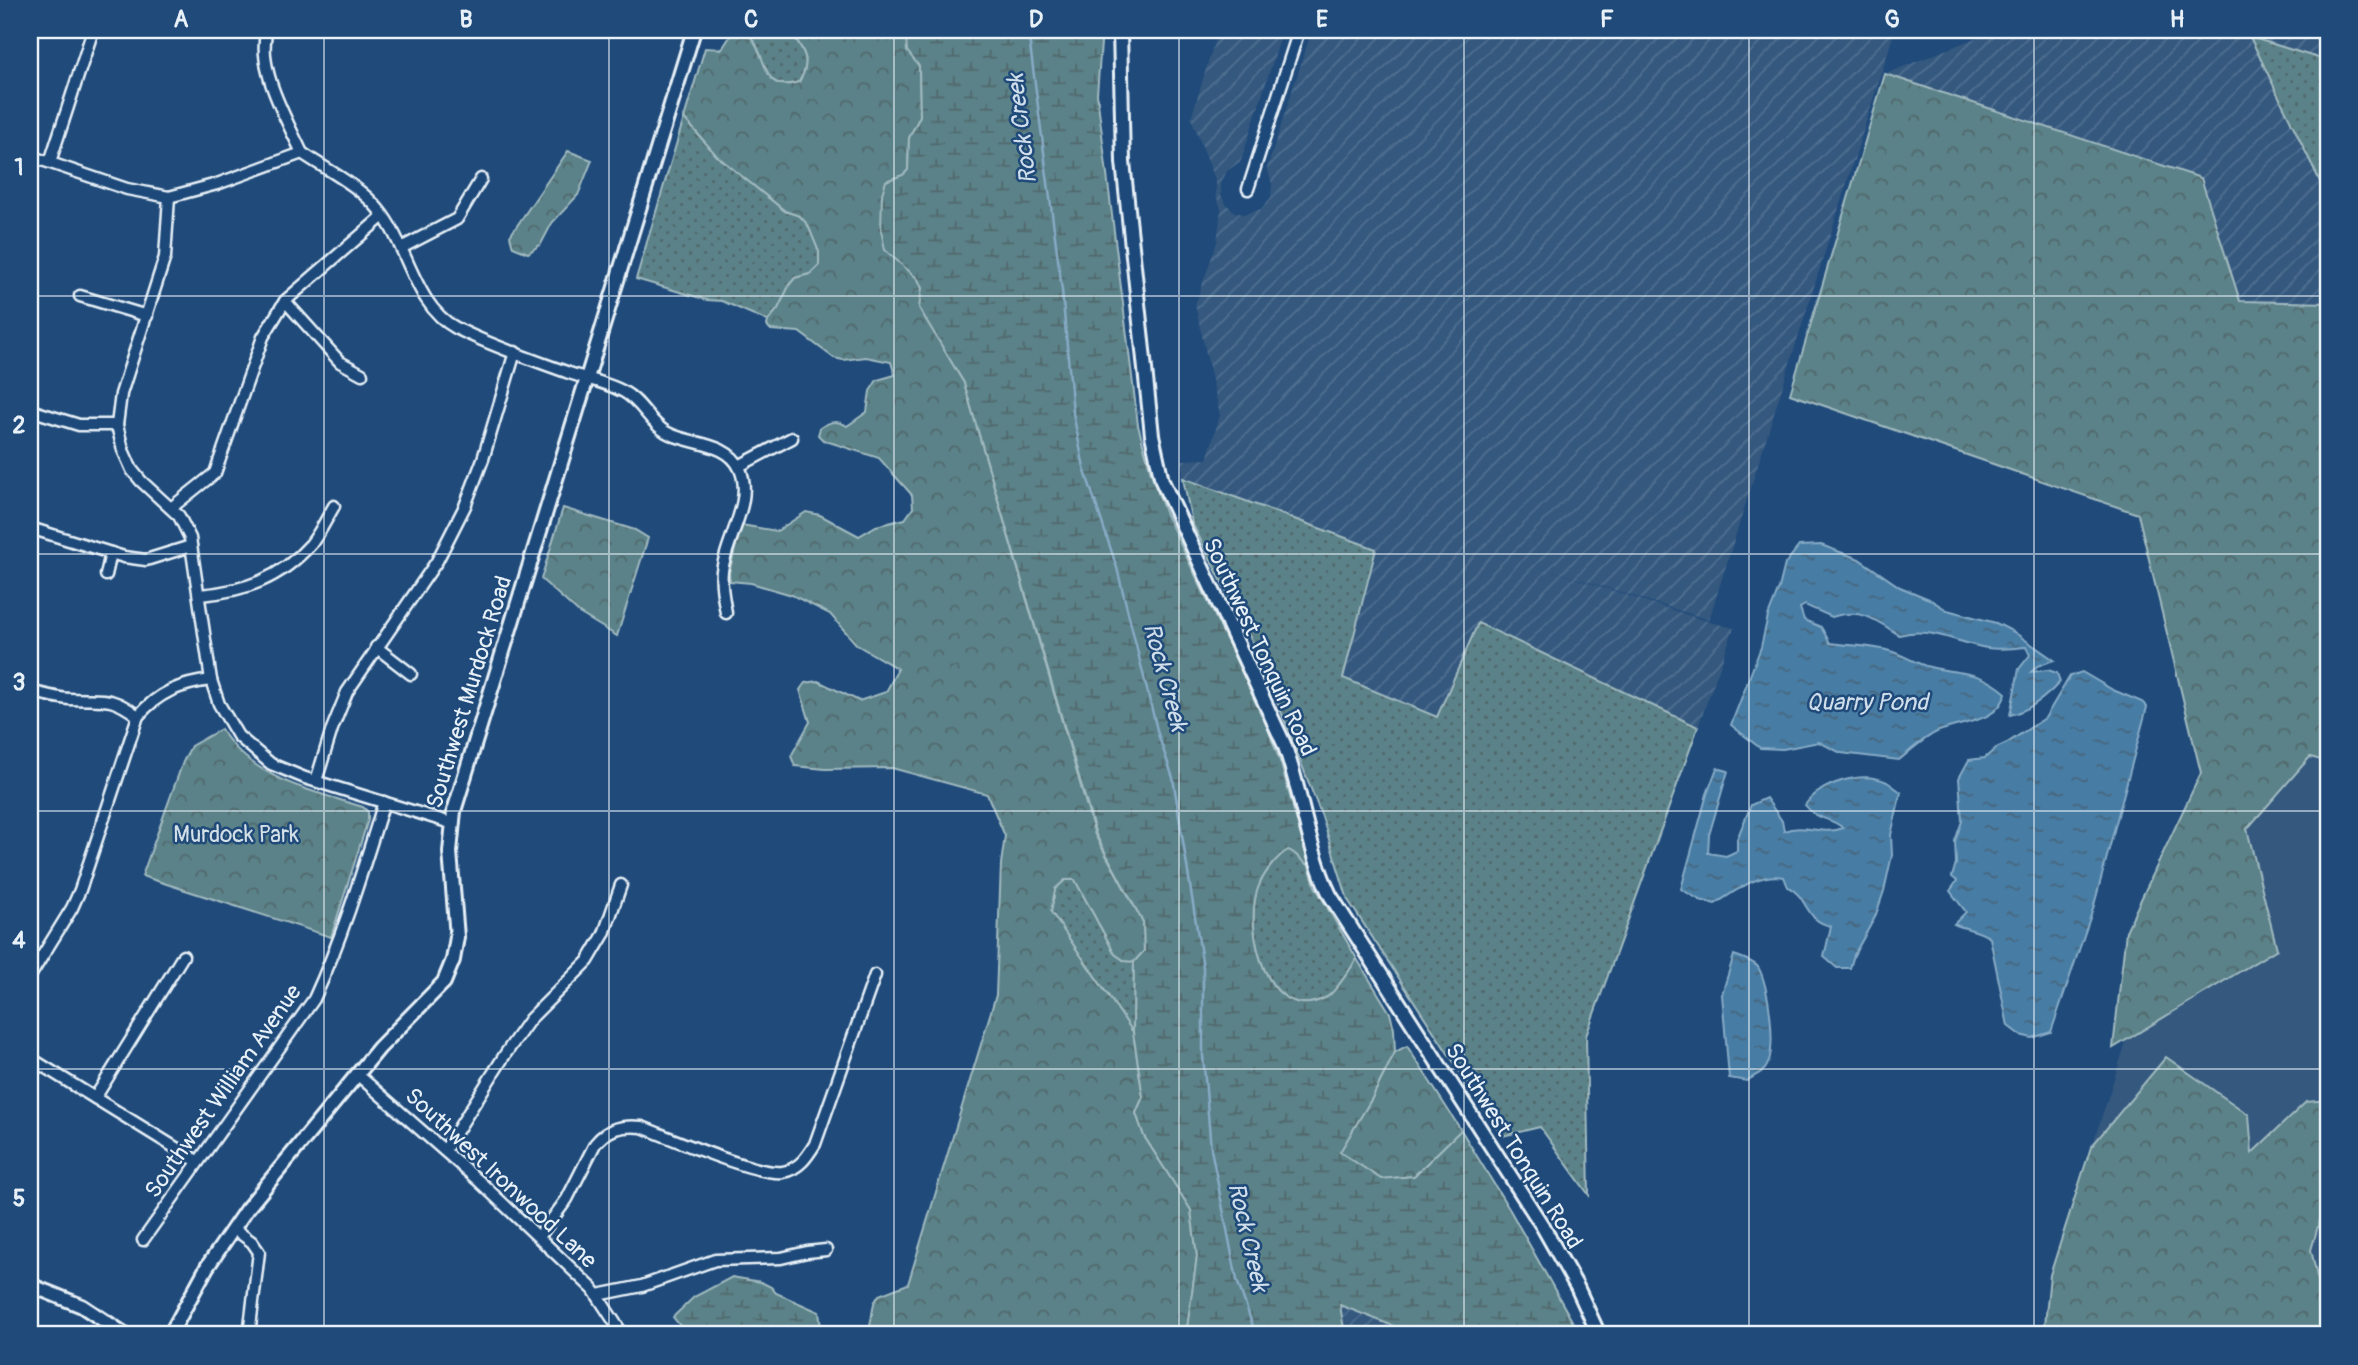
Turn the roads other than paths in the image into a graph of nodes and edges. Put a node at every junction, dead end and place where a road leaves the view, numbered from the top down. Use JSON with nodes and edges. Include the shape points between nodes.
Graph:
{"nodes":[{"id":1,"x":93,"y":30,"type":"edge"},
{"id":2,"x":267,"y":30,"type":"edge"},
{"id":3,"x":694,"y":30,"type":"edge"},
{"id":4,"x":1120,"y":30,"type":"edge"},
{"id":5,"x":1299,"y":30,"type":"edge"},
{"id":6,"x":302,"y":153,"type":"junction"},
{"id":7,"x":30,"y":156,"type":"edge"},
{"id":8,"x":50,"y":162,"type":"junction"},
{"id":9,"x":481,"y":179,"type":"dead end"},
{"id":10,"x":1248,"y":189,"type":"dead end"},
{"id":11,"x":169,"y":197,"type":"junction"},
{"id":12,"x":383,"y":216,"type":"junction"},
{"id":13,"x":403,"y":247,"type":"junction"},
{"id":14,"x":80,"y":296,"type":"dead end"},
{"id":15,"x":285,"y":301,"type":"junction"},
{"id":16,"x":147,"y":316,"type":"junction"},
{"id":17,"x":515,"y":352,"type":"junction"},
{"id":18,"x":362,"y":374,"type":"dead end"},
{"id":19,"x":588,"y":379,"type":"junction"},
{"id":20,"x":30,"y":410,"type":"edge"},
{"id":21,"x":117,"y":425,"type":"junction"},
{"id":22,"x":792,"y":438,"type":"dead end"},
{"id":23,"x":739,"y":466,"type":"junction"},
{"id":24,"x":334,"y":506,"type":"dead end"},
{"id":25,"x":171,"y":508,"type":"junction"},
{"id":26,"x":30,"y":528,"type":"edge"},
{"id":27,"x":191,"y":546,"type":"junction"},
{"id":28,"x":111,"y":554,"type":"junction"},
{"id":29,"x":106,"y":575,"type":"dead end"},
{"id":30,"x":200,"y":595,"type":"junction"},
{"id":31,"x":726,"y":613,"type":"dead end"},
{"id":32,"x":376,"y":648,"type":"junction"},
{"id":33,"x":411,"y":674,"type":"dead end"},
{"id":34,"x":211,"y":680,"type":"junction"},
{"id":35,"x":30,"y":691,"type":"edge"},
{"id":36,"x":138,"y":716,"type":"junction"},
{"id":37,"x":316,"y":781,"type":"junction"},
{"id":38,"x":384,"y":802,"type":"junction"},
{"id":39,"x":451,"y":823,"type":"junction"},
{"id":40,"x":621,"y":885,"type":"dead end"},
{"id":41,"x":183,"y":956,"type":"dead end"},
{"id":42,"x":875,"y":975,"type":"dead end"},
{"id":43,"x":30,"y":976,"type":"edge"},
{"id":44,"x":30,"y":1058,"type":"edge"},
{"id":45,"x":358,"y":1075,"type":"junction"},
{"id":46,"x":95,"y":1098,"type":"junction"},
{"id":47,"x":445,"y":1150,"type":"junction"},
{"id":48,"x":197,"y":1161,"type":"junction"},
{"id":49,"x":233,"y":1228,"type":"junction"},
{"id":50,"x":538,"y":1237,"type":"junction"},
{"id":51,"x":143,"y":1240,"type":"dead end"},
{"id":52,"x":826,"y":1250,"type":"dead end"},
{"id":53,"x":30,"y":1285,"type":"edge"},
{"id":54,"x":598,"y":1295,"type":"junction"},
{"id":55,"x":126,"y":1335,"type":"edge"},
{"id":56,"x":170,"y":1335,"type":"edge"},
{"id":57,"x":249,"y":1335,"type":"edge"},
{"id":58,"x":623,"y":1335,"type":"edge"},
{"id":59,"x":1599,"y":1335,"type":"edge"}],
"edges":[{"from":1,"to":8,"type":"street"},
{"from":2,"to":6,"type":"street","via":[[263,44],[272,88]]},
{"from":3,"to":19,"type":"main road","name":"Southwest Murdock Road"},
{"from":4,"to":59,"type":"main road","name":"Southwest Tonquin Road","via":[[1123,162],[1152,435],[1162,481],[1279,731],[1329,895],[1543,1227]]},
{"from":5,"to":10,"type":"street"},
{"from":6,"to":11,"type":"street"},
{"from":6,"to":12,"type":"street","via":[[369,200]]},
{"from":7,"to":8,"type":"street"},
{"from":8,"to":11,"type":"street","via":[[127,189]]},
{"from":9,"to":13,"type":"street","via":[[457,219]]},
{"from":11,"to":16,"type":"street","via":[[165,257]]},
{"from":12,"to":13,"type":"street"},
{"from":12,"to":15,"type":"street"},
{"from":13,"to":17,"type":"street","via":[[436,313],[460,330]]},
{"from":14,"to":16,"type":"street"},
{"from":15,"to":18,"type":"street","via":[[340,362]]},
{"from":15,"to":25,"type":"street","via":[[263,337],[215,473]]},
{"from":16,"to":21,"type":"street","via":[[121,394]]},
{"from":17,"to":19,"type":"street"},
{"from":17,"to":32,"type":"street","via":[[466,506],[437,561]]},
{"from":19,"to":23,"type":"street","via":[[624,391],[666,433],[715,448]]},
{"from":19,"to":39,"type":"main road","name":"Southwest Murdock Road"},
{"from":20,"to":21,"type":"street","via":[[79,425]]},
{"from":21,"to":25,"type":"street","via":[[132,470]]},
{"from":22,"to":23,"type":"street"},
{"from":23,"to":31,"type":"street","via":[[744,484],[742,503],[721,574]]},
{"from":24,"to":30,"type":"street","via":[[312,542],[284,570],[253,586]]},
{"from":25,"to":27,"type":"street","via":[[183,523]]},
{"from":26,"to":28,"type":"street"},
{"from":27,"to":28,"type":"street","via":[[146,560]]},
{"from":27,"to":30,"type":"street"},
{"from":28,"to":29,"type":"street"},
{"from":30,"to":34,"type":"street"},
{"from":32,"to":33,"type":"street"},
{"from":32,"to":37,"type":"street","via":[[346,692]]},
{"from":34,"to":36,"type":"street","via":[[173,688],[157,696]]},
{"from":34,"to":37,"type":"street","via":[[225,717],[246,744],[271,764]]},
{"from":35,"to":36,"type":"street","via":[[71,699],[107,699]]},
{"from":36,"to":43,"type":"street","via":[[72,908]]},
{"from":37,"to":38,"type":"street"},
{"from":38,"to":39,"type":"street"},
{"from":38,"to":48,"type":"street","name":"Southwest William Avenue","via":[[314,999]]},
{"from":39,"to":45,"type":"main road","name":"Southwest Murdock Road","via":[[457,937],[451,965],[436,991]]},
{"from":40,"to":47,"type":"street","via":[[604,934],[588,961],[530,1019]]},
{"from":41,"to":46,"type":"street"},
{"from":42,"to":50,"type":"street","via":[[815,1144],[803,1161],[785,1172],[762,1171],[642,1127],[616,1128],[595,1144],[568,1199]]},
{"from":44,"to":46,"type":"street"},
{"from":45,"to":47,"type":"street","name":"Southwest Ironwood Lane"},
{"from":45,"to":49,"type":"main road","name":"Southwest Murdock Road"},
{"from":46,"to":48,"type":"street"},
{"from":47,"to":50,"type":"street","name":"Southwest Ironwood Lane"},
{"from":48,"to":51,"type":"street","name":"Southwest William Avenue"},
{"from":49,"to":56,"type":"main road","name":"Southwest Murdock Road"},
{"from":49,"to":57,"type":"street","via":[[259,1252]]},
{"from":50,"to":54,"type":"street","name":"Southwest Ironwood Lane"},
{"from":52,"to":54,"type":"street","name":"Southwest Ironwood Lane","via":[[781,1258],[715,1260],[642,1286]]},
{"from":53,"to":55,"type":"main road","via":[[82,1306]]},
{"from":54,"to":58,"type":"street"}]}
